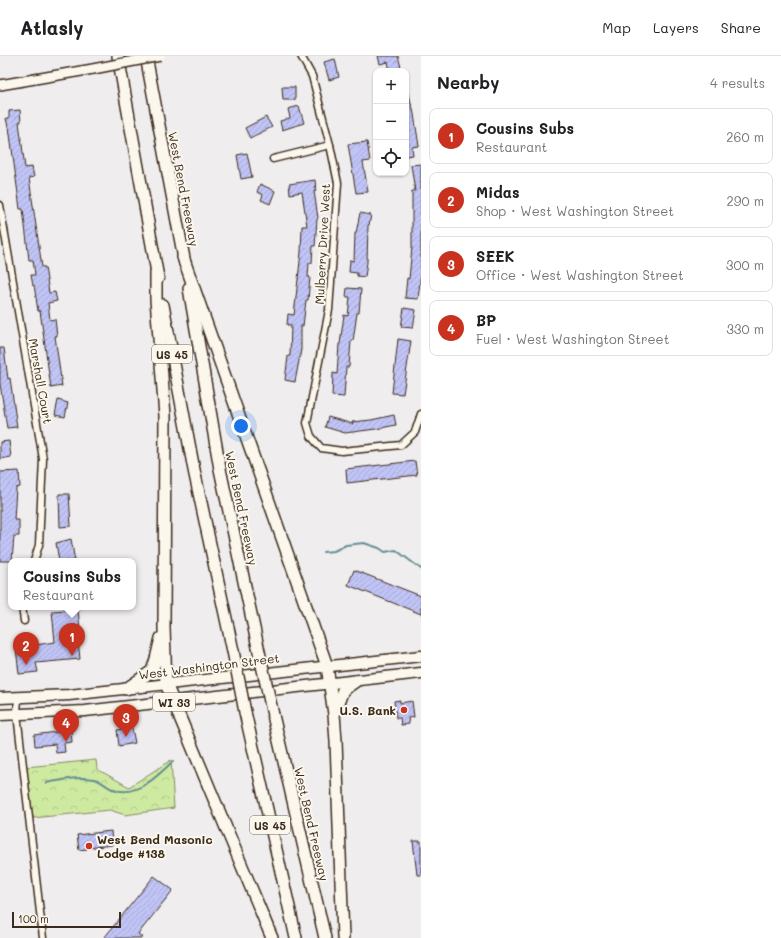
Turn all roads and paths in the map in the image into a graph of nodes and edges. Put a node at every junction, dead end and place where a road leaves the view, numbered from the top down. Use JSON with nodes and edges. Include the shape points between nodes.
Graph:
{"nodes":[{"id":1,"x":118,"y":56,"type":"edge"},
{"id":2,"x":146,"y":56,"type":"edge"},
{"id":3,"x":160,"y":56,"type":"edge"},
{"id":4,"x":301,"y":56,"type":"edge"},
{"id":5,"x":0,"y":85,"type":"edge"},
{"id":6,"x":330,"y":145,"type":"junction"},
{"id":7,"x":273,"y":159,"type":"dead end"},
{"id":8,"x":0,"y":205,"type":"edge"},
{"id":9,"x":184,"y":257,"type":"junction"},
{"id":10,"x":156,"y":272,"type":"junction"},
{"id":11,"x":421,"y":414,"type":"edge"},
{"id":12,"x":35,"y":558,"type":"edge"},
{"id":13,"x":22,"y":610,"type":"edge"},
{"id":14,"x":24,"y":621,"type":"dead end"},
{"id":15,"x":164,"y":628,"type":"junction"},
{"id":16,"x":421,"y":656,"type":"edge"},
{"id":17,"x":327,"y":666,"type":"junction"},
{"id":18,"x":421,"y":674,"type":"edge"},
{"id":19,"x":356,"y":681,"type":"junction"},
{"id":20,"x":330,"y":683,"type":"junction"},
{"id":21,"x":166,"y":684,"type":"junction"},
{"id":22,"x":126,"y":689,"type":"junction"},
{"id":23,"x":18,"y":697,"type":"junction"},
{"id":24,"x":0,"y":698,"type":"edge"},
{"id":25,"x":173,"y":702,"type":"junction"},
{"id":26,"x":18,"y":714,"type":"junction"},
{"id":27,"x":334,"y":714,"type":"junction"},
{"id":28,"x":0,"y":715,"type":"edge"},
{"id":29,"x":43,"y":938,"type":"edge"},
{"id":30,"x":272,"y":938,"type":"edge"},
{"id":31,"x":296,"y":938,"type":"edge"},
{"id":32,"x":325,"y":938,"type":"edge"},
{"id":33,"x":343,"y":938,"type":"edge"}],
"edges":[{"from":1,"to":10,"type":"highway","number":"US 45"},
{"from":2,"to":9,"type":"highway","name":"West Bend Freeway","number":"US 45"},
{"from":3,"to":5,"type":"street","bridge":true},
{"from":4,"to":6,"type":"street","name":"Mulberry Drive West","via":[[312,76]]},
{"from":6,"to":7,"type":"street"},
{"from":6,"to":11,"type":"street","name":"Mulberry Drive West","via":[[338,183],[332,278],[329,310],[307,423],[310,436],[321,448],[342,451],[401,445],[415,432]]},
{"from":8,"to":12,"type":"street","name":"Marshall Court","via":[[43,459],[39,545]]},
{"from":9,"to":17,"type":"highway"},
{"from":9,"to":32,"type":"highway","name":"West Bend Freeway","number":"US 45","bridge":true,"via":[[220,469],[273,715]]},
{"from":10,"to":15,"type":"highway","via":[[165,416]]},
{"from":10,"to":31,"type":"highway","number":"US 45","bridge":true,"via":[[194,470]]},
{"from":13,"to":14,"type":"street"},
{"from":15,"to":21,"type":"highway"},
{"from":15,"to":22,"type":"highway","via":[[152,671]]},
{"from":16,"to":17,"type":"main road","name":"West Washington Street","number":"WI 33"},
{"from":17,"to":20,"type":"highway"},
{"from":17,"to":21,"type":"main road","name":"West Washington Street","number":"WI 33"},
{"from":18,"to":19,"type":"main road","number":"WI 33"},
{"from":19,"to":20,"type":"main road","number":"WI 33"},
{"from":19,"to":27,"type":"highway","via":[[343,690]]},
{"from":20,"to":25,"type":"main road","number":"WI 33"},
{"from":20,"to":27,"type":"highway"},
{"from":21,"to":22,"type":"main road","name":"West Washington Street","number":"WI 33"},
{"from":21,"to":25,"type":"highway"},
{"from":22,"to":23,"type":"main road","name":"West Washington Street","number":"WI 33"},
{"from":23,"to":24,"type":"main road","name":"West Washington Street","number":"WI 33"},
{"from":23,"to":26,"type":"street"},
{"from":25,"to":26,"type":"main road","number":"WI 33","via":[[84,711]]},
{"from":25,"to":30,"type":"highway"},
{"from":26,"to":28,"type":"main road","number":"WI 33"},
{"from":26,"to":29,"type":"street"},
{"from":27,"to":33,"type":"highway"}]}
